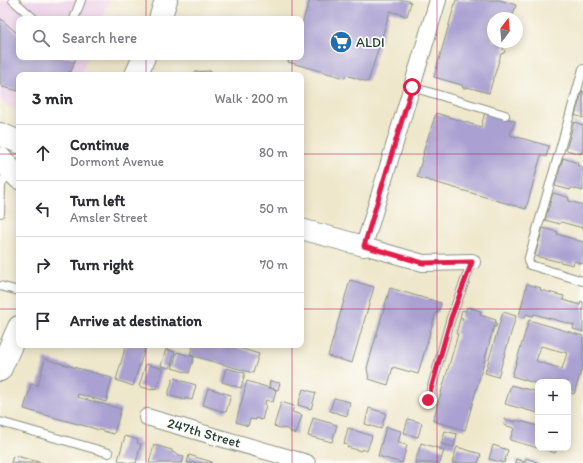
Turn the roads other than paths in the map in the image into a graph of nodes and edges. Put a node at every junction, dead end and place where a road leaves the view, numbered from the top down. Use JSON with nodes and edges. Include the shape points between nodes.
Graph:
{"nodes":[{"id":1,"x":13,"y":0,"type":"edge"},
{"id":2,"x":81,"y":0,"type":"edge"},
{"id":3,"x":166,"y":0,"type":"edge"},
{"id":4,"x":438,"y":0,"type":"edge"},
{"id":5,"x":31,"y":16,"type":"edge"},
{"id":6,"x":75,"y":16,"type":"edge"},
{"id":7,"x":161,"y":16,"type":"edge"},
{"id":8,"x":143,"y":60,"type":"edge"},
{"id":9,"x":137,"y":72,"type":"edge"},
{"id":10,"x":582,"y":74,"type":"edge"},
{"id":11,"x":412,"y":87,"type":"junction"},
{"id":12,"x":505,"y":115,"type":"dead end"},
{"id":13,"x":0,"y":134,"type":"edge"},
{"id":14,"x":16,"y":141,"type":"edge"},
{"id":15,"x":10,"y":169,"type":"edge"},
{"id":16,"x":0,"y":213,"type":"edge"},
{"id":17,"x":304,"y":230,"type":"edge"},
{"id":18,"x":364,"y":246,"type":"junction"},
{"id":19,"x":472,"y":262,"type":"joint"},
{"id":20,"x":583,"y":281,"type":"edge"},
{"id":21,"x":0,"y":286,"type":"edge"},
{"id":22,"x":16,"y":290,"type":"edge"},
{"id":23,"x":16,"y":335,"type":"edge"},
{"id":24,"x":0,"y":370,"type":"edge"},
{"id":25,"x":428,"y":400,"type":"dead end"},
{"id":26,"x":147,"y":417,"type":"dead end"},
{"id":27,"x":0,"y":422,"type":"edge"},
{"id":28,"x":109,"y":453,"type":"dead end"},
{"id":29,"x":307,"y":463,"type":"edge"}],
"edges":[{"from":1,"to":5,"type":"lane"},
{"from":2,"to":6,"type":"lane"},
{"from":3,"to":7,"type":"main road"},
{"from":4,"to":11,"type":"street"},
{"from":8,"to":9,"type":"main road"},
{"from":10,"to":20,"type":"lane","via":[[528,261],[530,265]]},
{"from":11,"to":12,"type":"lane"},
{"from":11,"to":18,"type":"street"},
{"from":13,"to":14,"type":"main road"},
{"from":15,"to":16,"type":"lane","via":[[1,185]]},
{"from":17,"to":18,"type":"street"},
{"from":18,"to":19,"type":"street","via":[[423,263]]},
{"from":19,"to":25,"type":"lane","via":[[451,318]]},
{"from":21,"to":22,"type":"lane"},
{"from":23,"to":24,"type":"main road"},
{"from":26,"to":29,"type":"street","name":"247th Street"},
{"from":27,"to":28,"type":"lane"}]}
